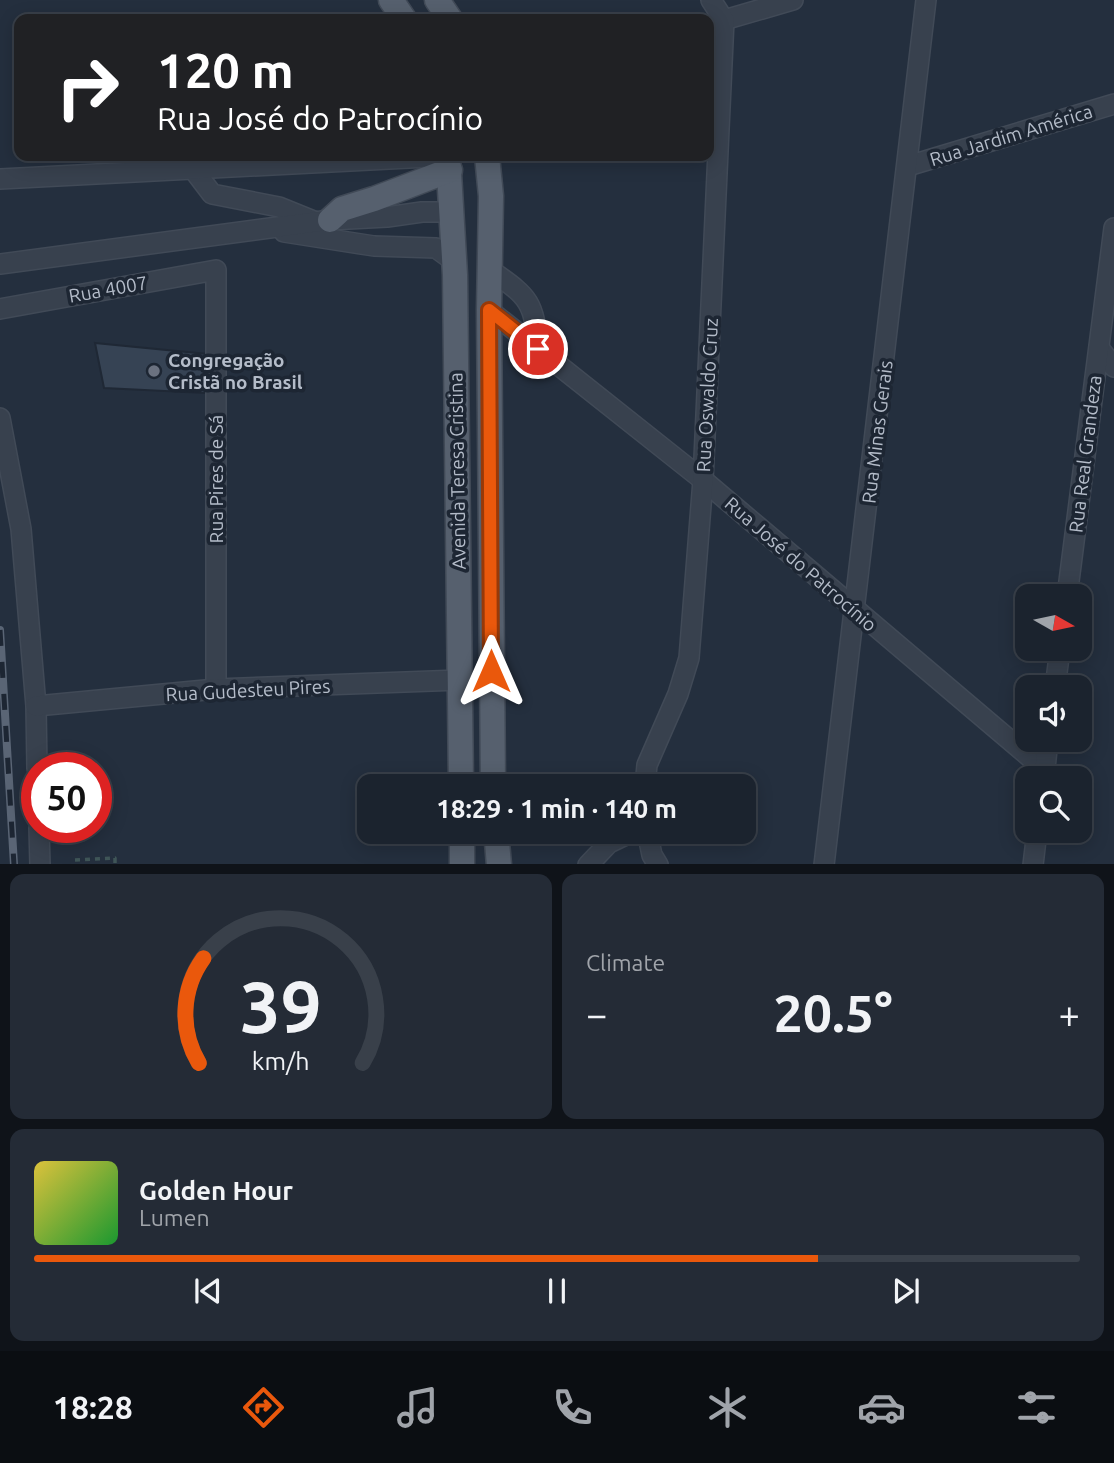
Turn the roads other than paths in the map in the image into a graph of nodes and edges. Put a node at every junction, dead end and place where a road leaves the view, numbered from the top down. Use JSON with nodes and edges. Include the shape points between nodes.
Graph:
{"nodes":[{"id":1,"x":711,"y":0,"type":"edge"},
{"id":2,"x":793,"y":0,"type":"edge"},
{"id":3,"x":926,"y":0,"type":"edge"},
{"id":4,"x":724,"y":20,"type":"junction"},
{"id":5,"x":1114,"y":104,"type":"edge"},
{"id":6,"x":449,"y":161,"type":"edge"},
{"id":7,"x":488,"y":161,"type":"edge"},
{"id":8,"x":908,"y":166,"type":"junction"},
{"id":9,"x":193,"y":169,"type":"junction"},
{"id":10,"x":0,"y":179,"type":"edge"},
{"id":11,"x":453,"y":212,"type":"junction"},
{"id":12,"x":323,"y":221,"type":"junction"},
{"id":13,"x":1114,"y":228,"type":"edge"},
{"id":14,"x":267,"y":230,"type":"junction"},
{"id":15,"x":455,"y":262,"type":"junction"},
{"id":16,"x":0,"y":264,"type":"edge"},
{"id":17,"x":489,"y":269,"type":"junction"},
{"id":18,"x":215,"y":270,"type":"joint"},
{"id":19,"x":0,"y":309,"type":"edge"},
{"id":20,"x":489,"y":310,"type":"junction"},
{"id":21,"x":1099,"y":348,"type":"junction"},
{"id":22,"x":538,"y":349,"type":"junction"},
{"id":23,"x":1114,"y":367,"type":"edge"},
{"id":24,"x":0,"y":418,"type":"edge"},
{"id":25,"x":703,"y":480,"type":"junction"},
{"id":26,"x":1069,"y":584,"type":"edge"},
{"id":27,"x":856,"y":611,"type":"junction"},
{"id":28,"x":460,"y":680,"type":"junction"},
{"id":29,"x":216,"y":689,"type":"junction"},
{"id":30,"x":36,"y":706,"type":"junction"},
{"id":31,"x":37,"y":752,"type":"edge"},
{"id":32,"x":1035,"y":766,"type":"edge"},
{"id":33,"x":461,"y":774,"type":"edge"},
{"id":34,"x":493,"y":774,"type":"edge"},
{"id":35,"x":646,"y":774,"type":"edge"},
{"id":36,"x":39,"y":843,"type":"edge"},
{"id":37,"x":1036,"y":843,"type":"edge"},
{"id":38,"x":462,"y":844,"type":"edge"},
{"id":39,"x":497,"y":844,"type":"edge"},
{"id":40,"x":608,"y":844,"type":"edge"},
{"id":41,"x":40,"y":864,"type":"edge"},
{"id":42,"x":462,"y":864,"type":"edge"},
{"id":43,"x":499,"y":864,"type":"edge"},
{"id":44,"x":589,"y":864,"type":"edge"},
{"id":45,"x":824,"y":864,"type":"edge"},
{"id":46,"x":1033,"y":864,"type":"edge"}],
"edges":[{"from":1,"to":4,"type":"street"},
{"from":2,"to":4,"type":"street"},
{"from":3,"to":8,"type":"street","name":"Rua Minas Gerais"},
{"from":4,"to":25,"type":"street","name":"Rua Oswaldo Cruz"},
{"from":5,"to":8,"type":"street","name":"Rua Jardim América"},
{"from":6,"to":9,"type":"street"},
{"from":6,"to":11,"type":"main road","name":"Avenida Teresa Cristina"},
{"from":6,"to":12,"type":"main road"},
{"from":7,"to":17,"type":"main road","name":"Avenida Teresa Cristina"},
{"from":8,"to":27,"type":"street","name":"Rua Minas Gerais"},
{"from":9,"to":10,"type":"street"},
{"from":9,"to":12,"type":"street","via":[[212,194]]},
{"from":11,"to":12,"type":"street"},
{"from":11,"to":15,"type":"main road","name":"Avenida Teresa Cristina"},
{"from":11,"to":20,"type":"main road","via":[[468,226],[475,290]]},
{"from":12,"to":14,"type":"street"},
{"from":13,"to":21,"type":"street","name":"Rua Real Grandeza"},
{"from":14,"to":15,"type":"street","via":[[350,243],[436,248]]},
{"from":14,"to":16,"type":"street"},
{"from":15,"to":28,"type":"main road","name":"Avenida Teresa Cristina"},
{"from":17,"to":20,"type":"main road","name":"Avenida Teresa Cristina"},
{"from":17,"to":22,"type":"street","via":[[524,295],[536,321]]},
{"from":18,"to":19,"type":"street","name":"Rua 4007"},
{"from":18,"to":29,"type":"street","name":"Rua Pires de Sá"},
{"from":20,"to":22,"type":"street","name":"Rua José do Patrocínio"},
{"from":20,"to":34,"type":"main road","name":"Avenida Teresa Cristina"},
{"from":21,"to":23,"type":"street"},
{"from":21,"to":26,"type":"street","name":"Rua Real Grandeza"},
{"from":22,"to":25,"type":"street","name":"Rua José do Patrocínio"},
{"from":24,"to":30,"type":"street","via":[[21,529]]},
{"from":25,"to":27,"type":"street","name":"Rua José do Patrocínio"},
{"from":25,"to":35,"type":"street","name":"Rua Oswaldo Cruz","via":[[690,658]]},
{"from":27,"to":32,"type":"street","name":"Rua José do Patrocínio"},
{"from":27,"to":45,"type":"street","name":"Rua Minas Gerais"},
{"from":28,"to":29,"type":"street","name":"Rua Gudesteu Pires"},
{"from":28,"to":33,"type":"main road","name":"Avenida Teresa Cristina"},
{"from":29,"to":30,"type":"street","name":"Rua Gudesteu Pires"},
{"from":30,"to":31,"type":"street"},
{"from":36,"to":41,"type":"street"},
{"from":37,"to":46,"type":"street"},
{"from":38,"to":42,"type":"main road"},
{"from":39,"to":43,"type":"main road"},
{"from":40,"to":44,"type":"street"}]}
